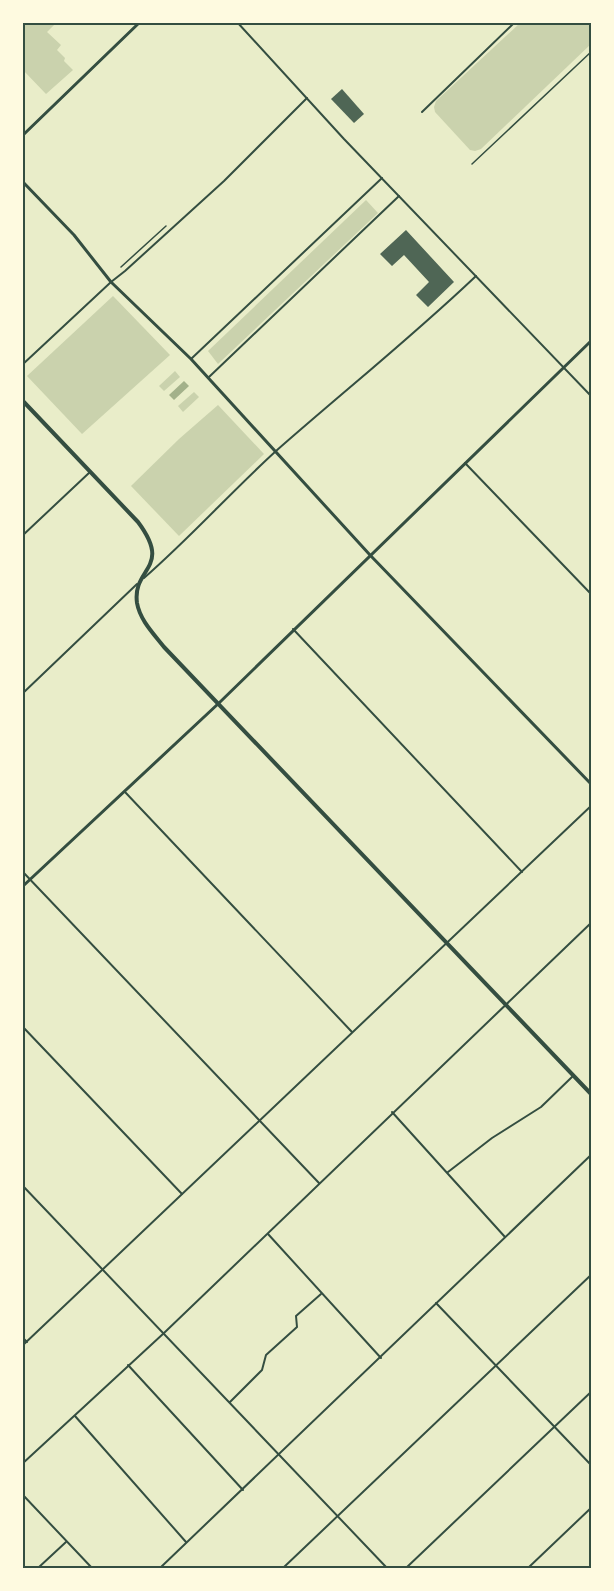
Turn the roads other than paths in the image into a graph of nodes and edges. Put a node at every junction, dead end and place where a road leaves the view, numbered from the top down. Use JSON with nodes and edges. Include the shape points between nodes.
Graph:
{"nodes":[{"id":1,"x":140,"y":22,"type":"edge"},
{"id":2,"x":237,"y":22,"type":"edge"},
{"id":3,"x":515,"y":22,"type":"edge"},
{"id":4,"x":591,"y":51,"type":"edge"},
{"id":5,"x":307,"y":98,"type":"junction"},
{"id":6,"x":422,"y":112,"type":"dead end"},
{"id":7,"x":22,"y":136,"type":"edge"},
{"id":8,"x":472,"y":164,"type":"dead end"},
{"id":9,"x":382,"y":178,"type":"junction"},
{"id":10,"x":22,"y":181,"type":"edge"},
{"id":11,"x":399,"y":196,"type":"junction"},
{"id":12,"x":476,"y":276,"type":"junction"},
{"id":13,"x":111,"y":282,"type":"junction"},
{"id":14,"x":591,"y":340,"type":"edge"},
{"id":15,"x":191,"y":359,"type":"junction"},
{"id":16,"x":22,"y":365,"type":"edge"},
{"id":17,"x":563,"y":368,"type":"junction"},
{"id":18,"x":209,"y":377,"type":"junction"},
{"id":19,"x":591,"y":397,"type":"edge"},
{"id":20,"x":22,"y":400,"type":"edge"},
{"id":21,"x":275,"y":452,"type":"junction"},
{"id":22,"x":464,"y":462,"type":"junction"},
{"id":23,"x":90,"y":472,"type":"junction"},
{"id":24,"x":22,"y":536,"type":"edge"},
{"id":25,"x":370,"y":555,"type":"junction"},
{"id":26,"x":142,"y":579,"type":"junction"},
{"id":27,"x":591,"y":596,"type":"edge"},
{"id":28,"x":293,"y":629,"type":"junction"},
{"id":29,"x":22,"y":694,"type":"edge"},
{"id":30,"x":219,"y":703,"type":"junction"},
{"id":31,"x":591,"y":785,"type":"edge"},
{"id":32,"x":124,"y":791,"type":"junction"},
{"id":33,"x":591,"y":805,"type":"edge"},
{"id":34,"x":22,"y":871,"type":"edge"},
{"id":35,"x":522,"y":872,"type":"junction"},
{"id":36,"x":30,"y":879,"type":"junction"},
{"id":37,"x":22,"y":887,"type":"edge"},
{"id":38,"x":591,"y":922,"type":"edge"},
{"id":39,"x":446,"y":944,"type":"junction"},
{"id":40,"x":504,"y":1005,"type":"junction"},
{"id":41,"x":22,"y":1026,"type":"edge"},
{"id":42,"x":352,"y":1032,"type":"junction"},
{"id":43,"x":573,"y":1077,"type":"junction"},
{"id":44,"x":591,"y":1095,"type":"edge"},
{"id":45,"x":392,"y":1112,"type":"junction"},
{"id":46,"x":261,"y":1119,"type":"junction"},
{"id":47,"x":591,"y":1155,"type":"edge"},
{"id":48,"x":448,"y":1173,"type":"junction"},
{"id":49,"x":319,"y":1183,"type":"junction"},
{"id":50,"x":22,"y":1185,"type":"edge"},
{"id":51,"x":182,"y":1194,"type":"junction"},
{"id":52,"x":268,"y":1233,"type":"junction"},
{"id":53,"x":506,"y":1237,"type":"junction"},
{"id":54,"x":102,"y":1269,"type":"junction"},
{"id":55,"x":591,"y":1274,"type":"edge"},
{"id":56,"x":321,"y":1294,"type":"junction"},
{"id":57,"x":436,"y":1303,"type":"junction"},
{"id":58,"x":164,"y":1333,"type":"junction"},
{"id":59,"x":22,"y":1337,"type":"edge"},
{"id":60,"x":27,"y":1342,"type":"junction"},
{"id":61,"x":22,"y":1346,"type":"edge"},
{"id":62,"x":381,"y":1358,"type":"junction"},
{"id":63,"x":128,"y":1365,"type":"junction"},
{"id":64,"x":495,"y":1365,"type":"junction"},
{"id":65,"x":591,"y":1391,"type":"edge"},
{"id":66,"x":230,"y":1402,"type":"junction"},
{"id":67,"x":75,"y":1416,"type":"junction"},
{"id":68,"x":554,"y":1426,"type":"junction"},
{"id":69,"x":279,"y":1456,"type":"junction"},
{"id":70,"x":22,"y":1464,"type":"edge"},
{"id":71,"x":591,"y":1466,"type":"edge"},
{"id":72,"x":243,"y":1490,"type":"junction"},
{"id":73,"x":22,"y":1494,"type":"edge"},
{"id":74,"x":591,"y":1507,"type":"edge"},
{"id":75,"x":337,"y":1518,"type":"junction"},
{"id":76,"x":67,"y":1541,"type":"junction"},
{"id":77,"x":187,"y":1544,"type":"junction"},
{"id":78,"x":38,"y":1569,"type":"edge"},
{"id":79,"x":92,"y":1569,"type":"edge"},
{"id":80,"x":160,"y":1569,"type":"edge"},
{"id":81,"x":283,"y":1569,"type":"edge"},
{"id":82,"x":387,"y":1569,"type":"edge"},
{"id":83,"x":406,"y":1569,"type":"edge"},
{"id":84,"x":528,"y":1569,"type":"edge"}],
"edges":[{"from":1,"to":7,"type":"street"},
{"from":2,"to":5,"type":"street"},
{"from":3,"to":6,"type":"street"},
{"from":4,"to":8,"type":"lane"},
{"from":5,"to":9,"type":"street"},
{"from":5,"to":13,"type":"street","via":[[224,181]]},
{"from":9,"to":11,"type":"street"},
{"from":9,"to":15,"type":"street"},
{"from":10,"to":13,"type":"street","via":[[74,235]]},
{"from":11,"to":12,"type":"street"},
{"from":11,"to":18,"type":"street"},
{"from":12,"to":17,"type":"street"},
{"from":12,"to":21,"type":"street"},
{"from":13,"to":15,"type":"street"},
{"from":13,"to":16,"type":"street"},
{"from":14,"to":17,"type":"street"},
{"from":15,"to":18,"type":"street"},
{"from":17,"to":19,"type":"street"},
{"from":17,"to":22,"type":"street"},
{"from":18,"to":21,"type":"street"},
{"from":20,"to":23,"type":"main road"},
{"from":21,"to":25,"type":"street"},
{"from":21,"to":26,"type":"street","via":[[183,544]]},
{"from":22,"to":25,"type":"street"},
{"from":22,"to":27,"type":"street"},
{"from":23,"to":24,"type":"street"},
{"from":23,"to":26,"type":"main road","via":[[146,534],[152,546],[153,558]]},
{"from":25,"to":28,"type":"street"},
{"from":25,"to":31,"type":"street"},
{"from":26,"to":29,"type":"street"},
{"from":26,"to":30,"type":"main road","via":[[137,604],[143,620]]},
{"from":28,"to":30,"type":"street"},
{"from":28,"to":35,"type":"street"},
{"from":30,"to":32,"type":"street"},
{"from":30,"to":39,"type":"main road"},
{"from":32,"to":36,"type":"street"},
{"from":32,"to":42,"type":"street"},
{"from":33,"to":35,"type":"street"},
{"from":34,"to":36,"type":"street"},
{"from":35,"to":39,"type":"street"},
{"from":36,"to":37,"type":"street"},
{"from":36,"to":46,"type":"street"},
{"from":38,"to":40,"type":"street"},
{"from":39,"to":40,"type":"main road"},
{"from":39,"to":42,"type":"street"},
{"from":40,"to":43,"type":"main road"},
{"from":40,"to":45,"type":"street"},
{"from":41,"to":51,"type":"street"},
{"from":42,"to":46,"type":"street"},
{"from":43,"to":44,"type":"main road"},
{"from":43,"to":48,"type":"street","via":[[541,1107],[492,1138]]},
{"from":45,"to":48,"type":"street"},
{"from":45,"to":49,"type":"street"},
{"from":46,"to":49,"type":"street"},
{"from":46,"to":51,"type":"street"},
{"from":47,"to":53,"type":"street"},
{"from":48,"to":53,"type":"street"},
{"from":49,"to":52,"type":"street"},
{"from":50,"to":54,"type":"street"},
{"from":51,"to":54,"type":"street"},
{"from":52,"to":56,"type":"street"},
{"from":52,"to":58,"type":"street"},
{"from":53,"to":57,"type":"street"},
{"from":54,"to":58,"type":"street"},
{"from":54,"to":60,"type":"street"},
{"from":55,"to":64,"type":"street"},
{"from":56,"to":62,"type":"street"},
{"from":56,"to":66,"type":"street","via":[[296,1316],[297,1327],[266,1355],[262,1370]]},
{"from":57,"to":62,"type":"street"},
{"from":57,"to":64,"type":"street"},
{"from":58,"to":63,"type":"street"},
{"from":58,"to":66,"type":"street"},
{"from":59,"to":60,"type":"street"},
{"from":60,"to":61,"type":"street"},
{"from":62,"to":69,"type":"street"},
{"from":63,"to":67,"type":"street"},
{"from":63,"to":72,"type":"street"},
{"from":64,"to":68,"type":"street"},
{"from":64,"to":75,"type":"street"},
{"from":65,"to":68,"type":"street"},
{"from":66,"to":69,"type":"street"},
{"from":67,"to":70,"type":"street"},
{"from":67,"to":77,"type":"street"},
{"from":68,"to":71,"type":"street"},
{"from":68,"to":83,"type":"street"},
{"from":69,"to":72,"type":"street"},
{"from":69,"to":75,"type":"street"},
{"from":72,"to":77,"type":"street"},
{"from":73,"to":76,"type":"street"},
{"from":74,"to":84,"type":"street"},
{"from":75,"to":81,"type":"street"},
{"from":75,"to":82,"type":"street"},
{"from":76,"to":78,"type":"street"},
{"from":76,"to":79,"type":"street"},
{"from":77,"to":80,"type":"street"}]}
